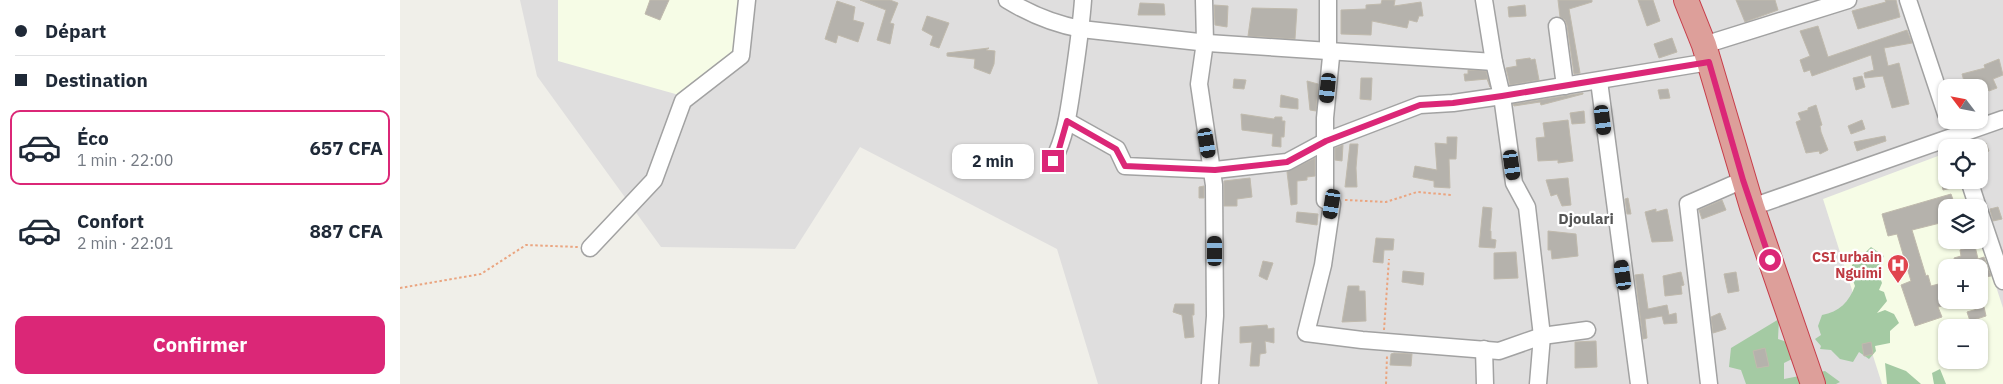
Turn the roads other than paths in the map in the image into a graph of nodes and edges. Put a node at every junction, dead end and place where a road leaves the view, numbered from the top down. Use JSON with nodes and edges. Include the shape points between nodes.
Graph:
{"nodes":[{"id":1,"x":747,"y":0,"type":"edge"},
{"id":2,"x":1007,"y":0,"type":"edge"},
{"id":3,"x":1083,"y":0,"type":"edge"},
{"id":4,"x":1204,"y":0,"type":"edge"},
{"id":5,"x":1328,"y":0,"type":"edge"},
{"id":6,"x":1484,"y":0,"type":"edge"},
{"id":7,"x":1686,"y":0,"type":"edge"},
{"id":8,"x":1848,"y":0,"type":"edge"},
{"id":9,"x":1908,"y":0,"type":"edge"},
{"id":10,"x":1556,"y":26,"type":"dead end"},
{"id":11,"x":1081,"y":29,"type":"junction"},
{"id":12,"x":1205,"y":42,"type":"junction"},
{"id":13,"x":1328,"y":51,"type":"junction"},
{"id":14,"x":1706,"y":53,"type":"junction"},
{"id":15,"x":1494,"y":62,"type":"junction"},
{"id":16,"x":1598,"y":80,"type":"junction"},
{"id":17,"x":1565,"y":86,"type":"junction"},
{"id":18,"x":1938,"y":90,"type":"edge"},
{"id":19,"x":1502,"y":96,"type":"junction"},
{"id":20,"x":2003,"y":119,"type":"edge"},
{"id":21,"x":1067,"y":121,"type":"junction"},
{"id":22,"x":1962,"y":139,"type":"edge"},
{"id":23,"x":1326,"y":141,"type":"junction"},
{"id":24,"x":1938,"y":148,"type":"edge"},
{"id":25,"x":1053,"y":161,"type":"dead end"},
{"id":26,"x":1211,"y":170,"type":"junction"},
{"id":27,"x":1743,"y":180,"type":"junction"},
{"id":28,"x":1752,"y":207,"type":"junction"},
{"id":29,"x":1988,"y":238,"type":"edge"},
{"id":30,"x":590,"y":248,"type":"road end"},
{"id":31,"x":2003,"y":281,"type":"edge"},
{"id":32,"x":1587,"y":330,"type":"dead end"},
{"id":33,"x":1542,"y":336,"type":"junction"},
{"id":34,"x":1484,"y":349,"type":"junction"},
{"id":35,"x":1210,"y":384,"type":"edge"},
{"id":36,"x":1485,"y":384,"type":"edge"},
{"id":37,"x":1538,"y":384,"type":"edge"},
{"id":38,"x":1639,"y":384,"type":"edge"},
{"id":39,"x":1709,"y":384,"type":"edge"},
{"id":40,"x":1813,"y":384,"type":"edge"}],
"edges":[{"from":1,"to":30,"type":"street","via":[[741,56],[683,101],[654,180]]},
{"from":2,"to":11,"type":"street","via":[[1030,14]]},
{"from":3,"to":11,"type":"street"},
{"from":4,"to":12,"type":"street"},
{"from":5,"to":13,"type":"street"},
{"from":6,"to":15,"type":"street"},
{"from":7,"to":14,"type":"highway"},
{"from":8,"to":14,"type":"street"},
{"from":9,"to":18,"type":"street"},
{"from":10,"to":17,"type":"street"},
{"from":11,"to":12,"type":"street"},
{"from":11,"to":21,"type":"street"},
{"from":12,"to":13,"type":"street"},
{"from":12,"to":26,"type":"street","via":[[1198,84]]},
{"from":13,"to":15,"type":"street"},
{"from":13,"to":23,"type":"street"},
{"from":14,"to":16,"type":"street"},
{"from":14,"to":27,"type":"highway"},
{"from":15,"to":19,"type":"street"},
{"from":16,"to":17,"type":"street"},
{"from":16,"to":38,"type":"street"},
{"from":17,"to":19,"type":"street"},
{"from":19,"to":23,"type":"street","via":[[1420,105]]},
{"from":19,"to":33,"type":"street","via":[[1514,183],[1527,207]]},
{"from":20,"to":22,"type":"street"},
{"from":21,"to":25,"type":"street"},
{"from":21,"to":26,"type":"street","via":[[1116,149],[1125,166]]},
{"from":23,"to":26,"type":"street","via":[[1287,162]]},
{"from":23,"to":34,"type":"street","via":[[1325,200],[1332,204],[1306,333]]},
{"from":24,"to":28,"type":"street"},
{"from":26,"to":35,"type":"street","via":[[1216,316]]},
{"from":27,"to":28,"type":"highway"},
{"from":27,"to":39,"type":"street","via":[[1688,204]]},
{"from":28,"to":40,"type":"highway"},
{"from":29,"to":31,"type":"street"},
{"from":32,"to":33,"type":"street"},
{"from":33,"to":34,"type":"street","via":[[1499,351]]},
{"from":33,"to":37,"type":"street"},
{"from":34,"to":36,"type":"street"}]}
